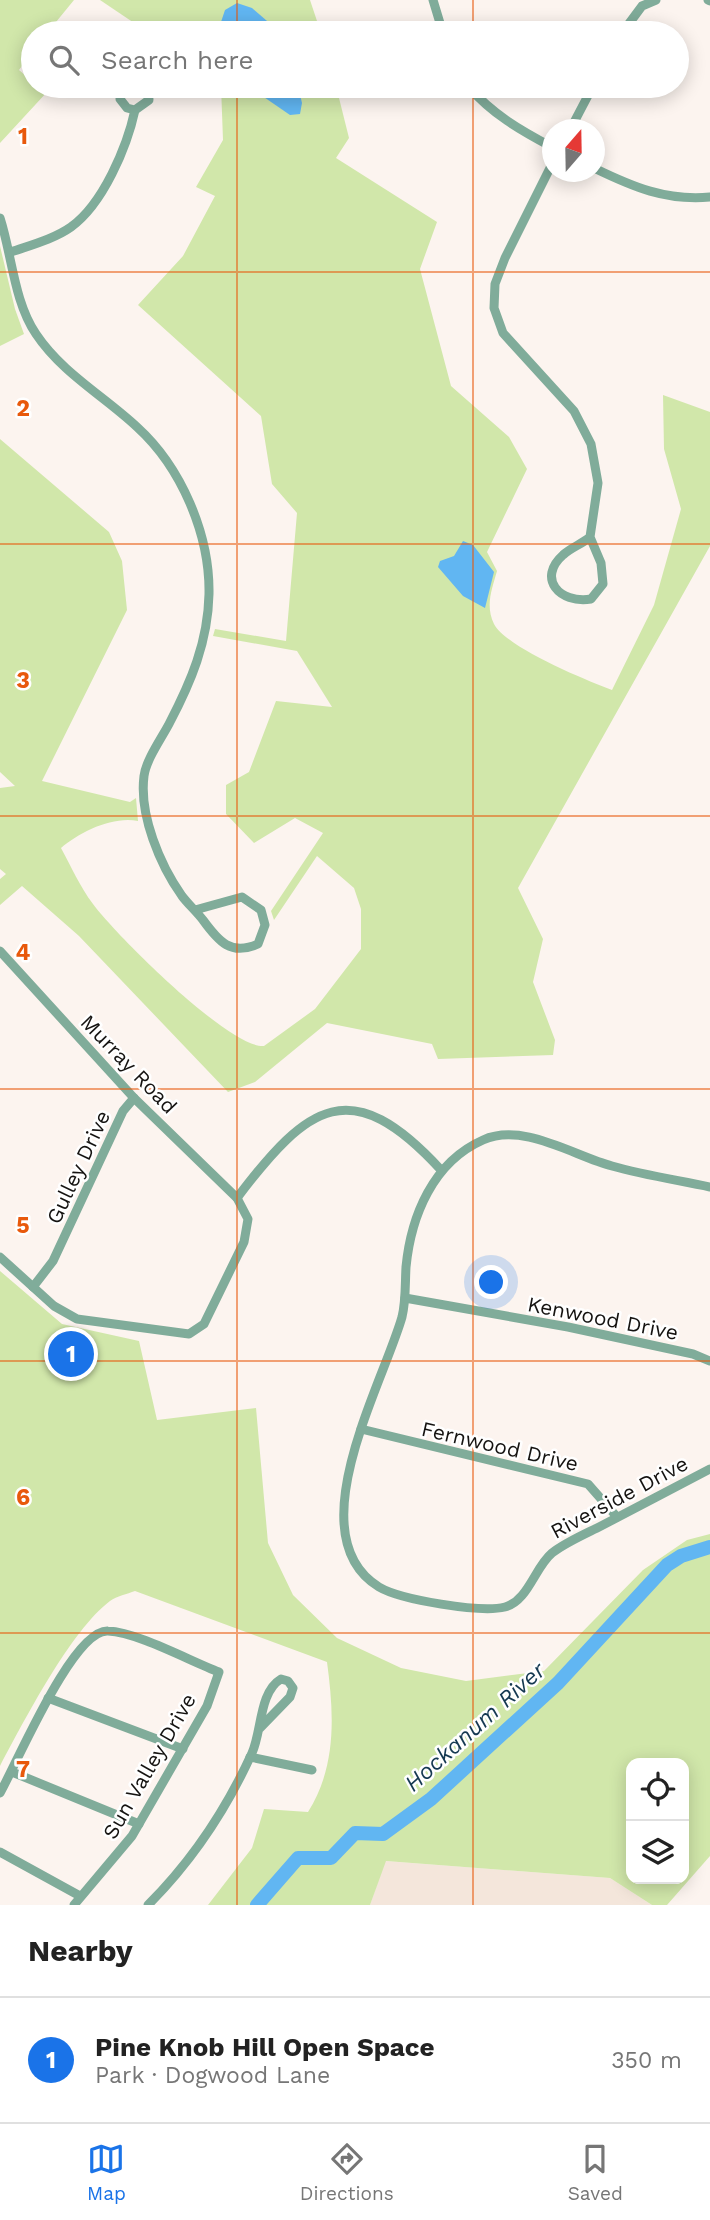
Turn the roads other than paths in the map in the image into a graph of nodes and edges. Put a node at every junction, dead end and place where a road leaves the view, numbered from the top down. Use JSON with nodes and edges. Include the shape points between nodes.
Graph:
{"nodes":[{"id":1,"x":433,"y":0,"type":"edge"},
{"id":2,"x":656,"y":0,"type":"edge"},
{"id":3,"x":640,"y":3,"type":"edge"},
{"id":4,"x":439,"y":21,"type":"edge"},
{"id":5,"x":629,"y":21,"type":"edge"},
{"id":6,"x":120,"y":98,"type":"edge"},
{"id":7,"x":149,"y":98,"type":"edge"},
{"id":8,"x":478,"y":98,"type":"edge"},
{"id":9,"x":587,"y":98,"type":"edge"},
{"id":10,"x":135,"y":110,"type":"junction"},
{"id":11,"x":576,"y":119,"type":"edge"},
{"id":12,"x":542,"y":142,"type":"edge"},
{"id":13,"x":605,"y":173,"type":"edge"},
{"id":14,"x":543,"y":182,"type":"edge"},
{"id":15,"x":710,"y":197,"type":"edge"},
{"id":16,"x":0,"y":218,"type":"edge"},
{"id":17,"x":11,"y":252,"type":"junction"},
{"id":18,"x":590,"y":537,"type":"junction"},
{"id":19,"x":195,"y":910,"type":"junction"},
{"id":20,"x":0,"y":951,"type":"edge"},
{"id":21,"x":134,"y":1098,"type":"junction"},
{"id":22,"x":441,"y":1170,"type":"junction"},
{"id":23,"x":710,"y":1187,"type":"edge"},
{"id":24,"x":237,"y":1198,"type":"junction"},
{"id":25,"x":0,"y":1258,"type":"edge"},
{"id":26,"x":33,"y":1287,"type":"junction"},
{"id":27,"x":405,"y":1298,"type":"junction"},
{"id":28,"x":710,"y":1361,"type":"edge"},
{"id":29,"x":360,"y":1429,"type":"junction"},
{"id":30,"x":710,"y":1469,"type":"edge"},
{"id":31,"x":617,"y":1517,"type":"junction"},
{"id":32,"x":48,"y":1698,"type":"junction"},
{"id":33,"x":259,"y":1729,"type":"junction"},
{"id":34,"x":183,"y":1749,"type":"junction"},
{"id":35,"x":250,"y":1757,"type":"junction"},
{"id":36,"x":312,"y":1770,"type":"dead end"},
{"id":37,"x":12,"y":1772,"type":"junction"},
{"id":38,"x":0,"y":1793,"type":"edge"},
{"id":39,"x":139,"y":1824,"type":"junction"},
{"id":40,"x":0,"y":1852,"type":"edge"},
{"id":41,"x":80,"y":1896,"type":"junction"},
{"id":42,"x":74,"y":1905,"type":"edge"},
{"id":43,"x":148,"y":1905,"type":"edge"}],
"edges":[{"from":1,"to":4,"type":"street"},
{"from":2,"to":3,"type":"street"},
{"from":3,"to":5,"type":"street"},
{"from":6,"to":10,"type":"street","via":[[122,104]]},
{"from":7,"to":10,"type":"street"},
{"from":8,"to":12,"type":"street"},
{"from":9,"to":11,"type":"street"},
{"from":10,"to":17,"type":"street","via":[[129,140],[89,209],[71,227]]},
{"from":13,"to":15,"type":"street","via":[[652,194]]},
{"from":14,"to":18,"type":"street","via":[[505,258],[495,284],[494,308],[503,333],[574,411],[591,444],[598,483]]},
{"from":16,"to":17,"type":"street"},
{"from":17,"to":19,"type":"street","via":[[35,334],[67,370],[139,428],[171,467],[193,511],[209,593],[202,647],[191,682],[144,775],[146,814],[162,861],[182,897]]},
{"from":18,"to":18,"type":"street","via":[[601,563],[603,584],[591,598],[576,601],[562,597],[553,583],[554,568],[562,555]]},
{"from":19,"to":19,"type":"street","via":[[229,947],[244,950],[258,944],[265,925],[261,910],[242,897]]},
{"from":20,"to":21,"type":"street","name":"Murray Road"},
{"from":21,"to":24,"type":"street","name":"Murray Road"},
{"from":21,"to":26,"type":"street","name":"Gulley Drive","via":[[123,1111],[53,1261]]},
{"from":22,"to":23,"type":"street","via":[[485,1138],[513,1135],[611,1166]]},
{"from":22,"to":24,"type":"street","via":[[380,1117],[351,1108],[328,1110],[289,1139]]},
{"from":22,"to":27,"type":"street","name":"Riverside Drive","via":[[414,1222]]},
{"from":24,"to":26,"type":"street","via":[[248,1219],[244,1242],[204,1324],[189,1334],[77,1319]]},
{"from":25,"to":26,"type":"street"},
{"from":27,"to":28,"type":"street","name":"Kenwood Drive","via":[[568,1327]]},
{"from":27,"to":29,"type":"street","name":"Riverside Drive"},
{"from":29,"to":31,"type":"street","name":"Fernwood Drive","via":[[588,1484]]},
{"from":29,"to":31,"type":"street","name":"Riverside Drive","via":[[343,1518],[348,1543],[358,1566],[377,1586],[401,1597],[486,1608],[507,1606],[551,1554]]},
{"from":30,"to":31,"type":"street","name":"Riverside Drive"},
{"from":32,"to":34,"type":"street"},
{"from":32,"to":34,"type":"street","name":"Sun Valley Drive","via":[[93,1635],[105,1630],[124,1634],[219,1672],[207,1706]]},
{"from":32,"to":37,"type":"street"},
{"from":33,"to":33,"type":"street","via":[[273,1684],[288,1681],[293,1688],[290,1697]]},
{"from":33,"to":35,"type":"street"},
{"from":34,"to":39,"type":"street","name":"Sun Valley Drive"},
{"from":35,"to":36,"type":"street"},
{"from":35,"to":43,"type":"street","via":[[222,1811],[184,1868]]},
{"from":37,"to":38,"type":"street"},
{"from":37,"to":39,"type":"street"},
{"from":39,"to":41,"type":"street","name":"Sun Valley Drive","via":[[107,1869]]},
{"from":40,"to":41,"type":"street"},
{"from":41,"to":42,"type":"street","name":"Sun Valley Drive"}]}
